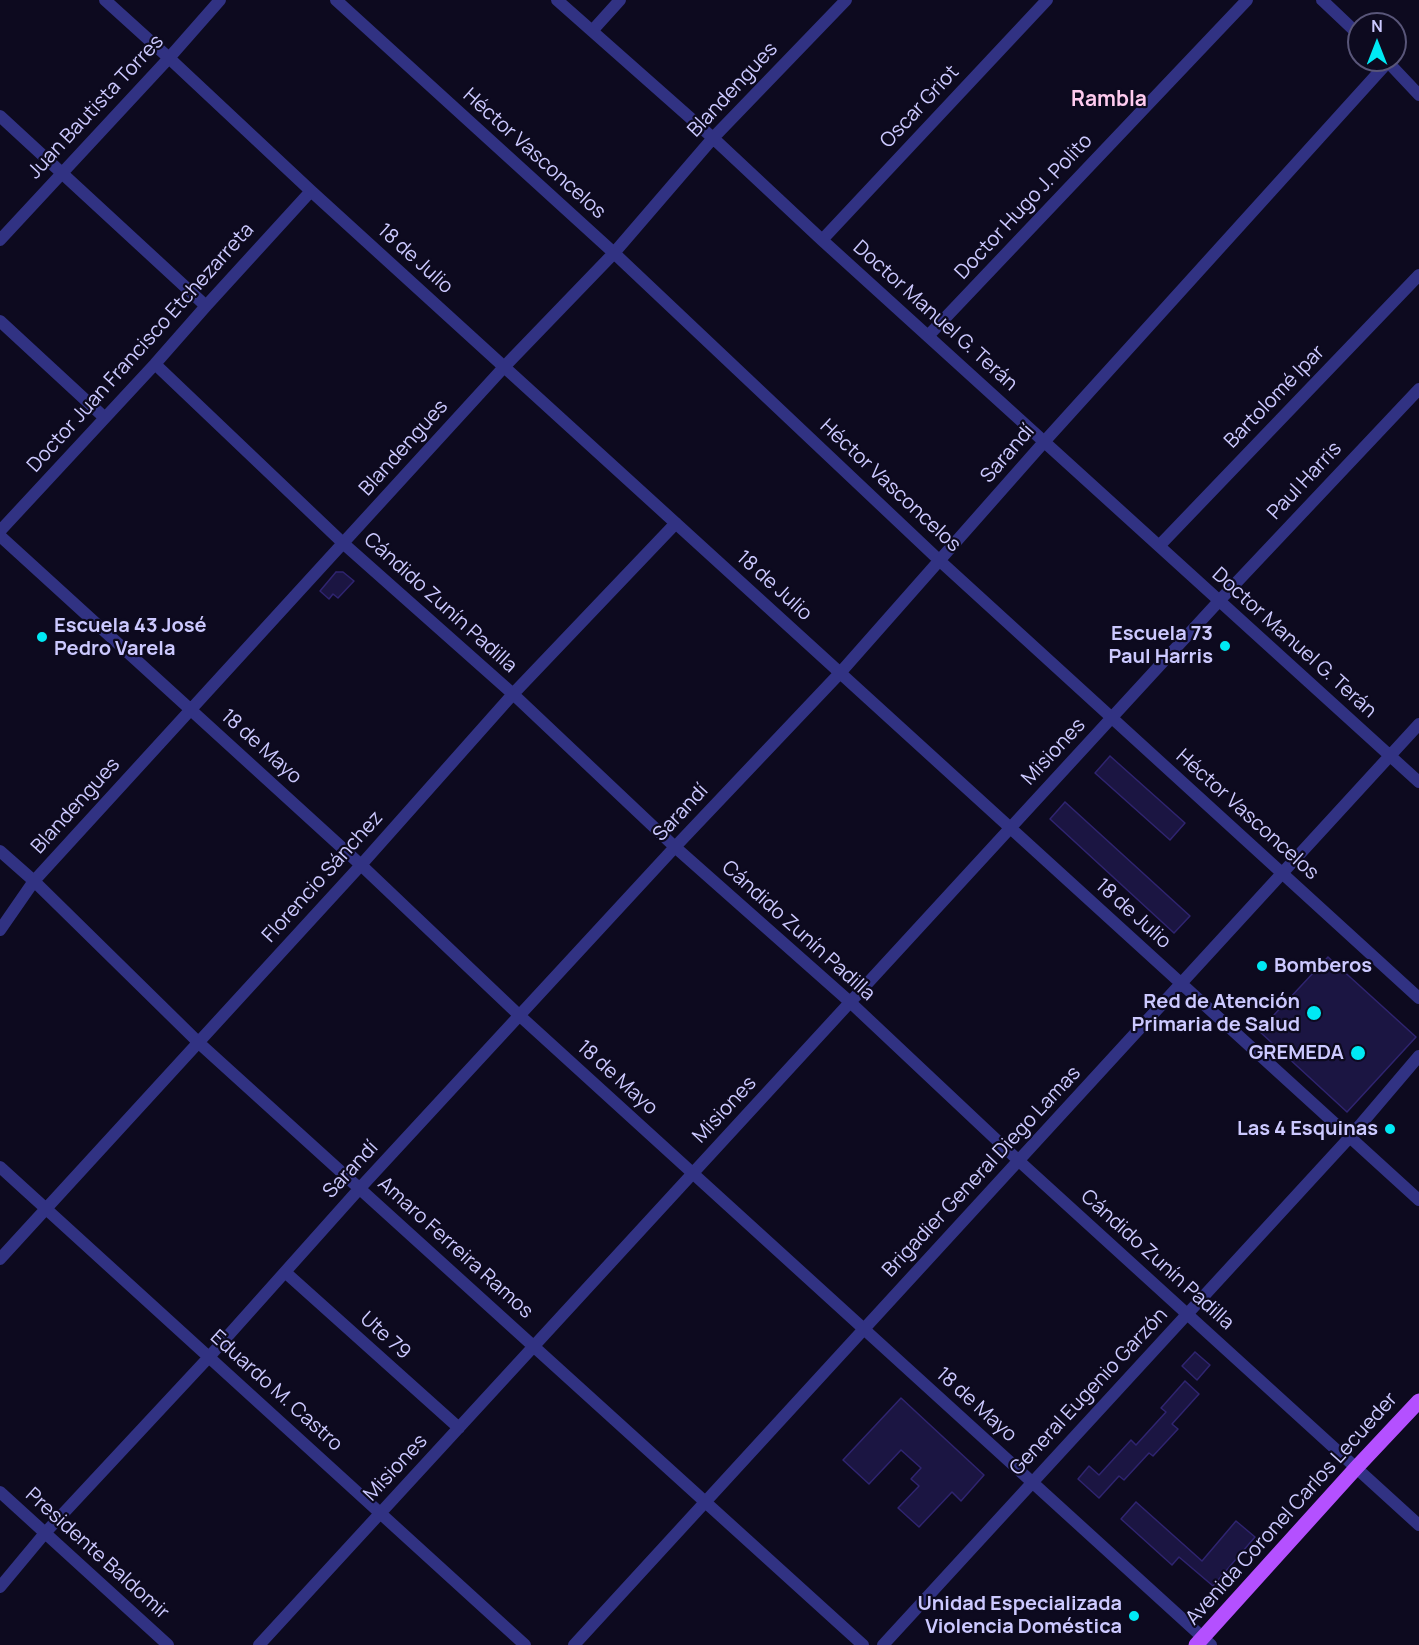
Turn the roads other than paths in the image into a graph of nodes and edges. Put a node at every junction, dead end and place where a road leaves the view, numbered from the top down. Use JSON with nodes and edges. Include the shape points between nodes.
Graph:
{"nodes":[{"id":1,"x":105,"y":0,"type":"edge"},
{"id":2,"x":220,"y":0,"type":"edge"},
{"id":3,"x":336,"y":0,"type":"edge"},
{"id":4,"x":557,"y":0,"type":"edge"},
{"id":5,"x":620,"y":0,"type":"edge"},
{"id":6,"x":846,"y":0,"type":"edge"},
{"id":7,"x":1047,"y":0,"type":"edge"},
{"id":8,"x":1247,"y":0,"type":"edge"},
{"id":9,"x":1322,"y":0,"type":"edge"},
{"id":10,"x":1347,"y":24,"type":"edge"},
{"id":11,"x":592,"y":31,"type":"junction"},
{"id":12,"x":169,"y":58,"type":"junction"},
{"id":13,"x":1377,"y":72,"type":"edge"},
{"id":14,"x":1397,"y":72,"type":"edge"},
{"id":15,"x":1419,"y":95,"type":"edge"},
{"id":16,"x":0,"y":116,"type":"edge"},
{"id":17,"x":712,"y":138,"type":"junction"},
{"id":18,"x":62,"y":173,"type":"junction"},
{"id":19,"x":311,"y":191,"type":"junction"},
{"id":20,"x":0,"y":240,"type":"edge"},
{"id":21,"x":822,"y":240,"type":"junction"},
{"id":22,"x":614,"y":253,"type":"junction"},
{"id":23,"x":1419,"y":275,"type":"edge"},
{"id":24,"x":206,"y":306,"type":"junction"},
{"id":25,"x":0,"y":321,"type":"edge"},
{"id":26,"x":928,"y":336,"type":"junction"},
{"id":27,"x":155,"y":364,"type":"junction"},
{"id":28,"x":505,"y":366,"type":"junction"},
{"id":29,"x":1419,"y":389,"type":"edge"},
{"id":30,"x":105,"y":418,"type":"junction"},
{"id":31,"x":1044,"y":442,"type":"junction"},
{"id":32,"x":676,"y":523,"type":"junction"},
{"id":33,"x":0,"y":531,"type":"edge"},
{"id":34,"x":0,"y":536,"type":"edge"},
{"id":35,"x":344,"y":544,"type":"junction"},
{"id":36,"x":1159,"y":546,"type":"junction"},
{"id":37,"x":940,"y":561,"type":"junction"},
{"id":38,"x":1219,"y":601,"type":"junction"},
{"id":39,"x":840,"y":673,"type":"junction"},
{"id":40,"x":513,"y":694,"type":"junction"},
{"id":41,"x":191,"y":709,"type":"junction"},
{"id":42,"x":1112,"y":717,"type":"junction"},
{"id":43,"x":1419,"y":724,"type":"edge"},
{"id":44,"x":1390,"y":756,"type":"junction"},
{"id":45,"x":1419,"y":782,"type":"edge"},
{"id":46,"x":1010,"y":828,"type":"junction"},
{"id":47,"x":675,"y":847,"type":"junction"},
{"id":48,"x":0,"y":851,"type":"edge"},
{"id":49,"x":361,"y":865,"type":"junction"},
{"id":50,"x":1282,"y":873,"type":"junction"},
{"id":51,"x":34,"y":881,"type":"junction"},
{"id":52,"x":0,"y":930,"type":"edge"},
{"id":53,"x":1181,"y":984,"type":"junction"},
{"id":54,"x":1419,"y":999,"type":"edge"},
{"id":55,"x":850,"y":1002,"type":"junction"},
{"id":56,"x":520,"y":1016,"type":"junction"},
{"id":57,"x":199,"y":1042,"type":"junction"},
{"id":58,"x":1419,"y":1056,"type":"edge"},
{"id":59,"x":1350,"y":1137,"type":"junction"},
{"id":60,"x":1019,"y":1161,"type":"junction"},
{"id":61,"x":0,"y":1167,"type":"edge"},
{"id":62,"x":693,"y":1173,"type":"junction"},
{"id":63,"x":360,"y":1188,"type":"junction"},
{"id":64,"x":1419,"y":1200,"type":"edge"},
{"id":65,"x":46,"y":1209,"type":"junction"},
{"id":66,"x":0,"y":1259,"type":"edge"},
{"id":67,"x":285,"y":1272,"type":"junction"},
{"id":68,"x":1187,"y":1314,"type":"junction"},
{"id":69,"x":864,"y":1329,"type":"junction"},
{"id":70,"x":535,"y":1346,"type":"junction"},
{"id":71,"x":208,"y":1357,"type":"junction"},
{"id":72,"x":1419,"y":1401,"type":"edge"},
{"id":73,"x":459,"y":1428,"type":"junction"},
{"id":74,"x":1356,"y":1468,"type":"junction"},
{"id":75,"x":1032,"y":1482,"type":"junction"},
{"id":76,"x":0,"y":1492,"type":"edge"},
{"id":77,"x":706,"y":1502,"type":"junction"},
{"id":78,"x":381,"y":1513,"type":"junction"},
{"id":79,"x":1419,"y":1525,"type":"edge"},
{"id":80,"x":45,"y":1533,"type":"junction"},
{"id":81,"x":0,"y":1587,"type":"edge"},
{"id":82,"x":1204,"y":1643,"type":"edge"},
{"id":83,"x":168,"y":1645,"type":"edge"},
{"id":84,"x":259,"y":1645,"type":"edge"},
{"id":85,"x":525,"y":1645,"type":"edge"},
{"id":86,"x":574,"y":1645,"type":"edge"},
{"id":87,"x":863,"y":1645,"type":"edge"},
{"id":88,"x":883,"y":1645,"type":"edge"}],
"edges":[{"from":1,"to":12,"type":"street","name":"18 de Julio"},
{"from":2,"to":12,"type":"street","name":"Juan Bautista Torres"},
{"from":3,"to":22,"type":"street","name":"Héctor Vasconcelos"},
{"from":4,"to":11,"type":"street","name":"Doctor Manuel G. Terán"},
{"from":5,"to":11,"type":"street"},
{"from":6,"to":17,"type":"street","name":"Blandengues"},
{"from":7,"to":21,"type":"street","name":"Oscar Griot"},
{"from":8,"to":26,"type":"street","name":"Doctor Hugo J. Polito"},
{"from":9,"to":10,"type":"street"},
{"from":11,"to":17,"type":"street","name":"Doctor Manuel G. Terán"},
{"from":12,"to":18,"type":"street","name":"Juan Bautista Torres"},
{"from":12,"to":19,"type":"street","name":"18 de Julio"},
{"from":13,"to":31,"type":"street","name":"Sarandí"},
{"from":14,"to":15,"type":"street"},
{"from":16,"to":18,"type":"street"},
{"from":17,"to":21,"type":"street","name":"Doctor Manuel G. Terán"},
{"from":17,"to":22,"type":"street","name":"Blandengues"},
{"from":18,"to":20,"type":"street","name":"Juan Bautista Torres"},
{"from":18,"to":24,"type":"street"},
{"from":19,"to":24,"type":"street","name":"Doctor Juan Francisco Etchezarreta"},
{"from":19,"to":28,"type":"street","name":"18 de Julio"},
{"from":21,"to":26,"type":"street","name":"Doctor Manuel G. Terán"},
{"from":22,"to":28,"type":"street","name":"Blandengues"},
{"from":22,"to":37,"type":"street","name":"Héctor Vasconcelos"},
{"from":23,"to":36,"type":"street","name":"Bartolomé Ipar"},
{"from":24,"to":27,"type":"street","name":"Doctor Juan Francisco Etchezarreta"},
{"from":25,"to":30,"type":"street"},
{"from":26,"to":31,"type":"street","name":"Doctor Manuel G. Terán"},
{"from":27,"to":30,"type":"street","name":"Doctor Juan Francisco Etchezarreta"},
{"from":27,"to":35,"type":"street","name":"Cándido Zunín Padilla"},
{"from":28,"to":32,"type":"street","name":"18 de Julio"},
{"from":28,"to":35,"type":"street","name":"Blandengues"},
{"from":29,"to":38,"type":"street","name":"Paul Harris"},
{"from":30,"to":33,"type":"street","name":"Doctor Juan Francisco Etchezarreta"},
{"from":31,"to":36,"type":"street","name":"Doctor Manuel G. Terán"},
{"from":31,"to":37,"type":"street","name":"Sarandí"},
{"from":32,"to":39,"type":"street","name":"18 de Julio"},
{"from":32,"to":40,"type":"street","name":"Florencio Sánchez"},
{"from":34,"to":41,"type":"street","name":"18 de Mayo"},
{"from":35,"to":40,"type":"street","name":"Cándido Zunín Padilla"},
{"from":35,"to":41,"type":"street","name":"Blandengues"},
{"from":36,"to":38,"type":"street","name":"Doctor Manuel G. Terán"},
{"from":37,"to":39,"type":"street","name":"Sarandí"},
{"from":37,"to":42,"type":"street","name":"Héctor Vasconcelos"},
{"from":38,"to":42,"type":"street","name":"Misiones"},
{"from":38,"to":44,"type":"street","name":"Doctor Manuel G. Terán"},
{"from":39,"to":46,"type":"street","name":"18 de Julio"},
{"from":39,"to":47,"type":"street","name":"Sarandí"},
{"from":40,"to":47,"type":"street","name":"Cándido Zunín Padilla"},
{"from":40,"to":49,"type":"street","name":"Florencio Sánchez"},
{"from":41,"to":49,"type":"street","name":"18 de Mayo"},
{"from":41,"to":51,"type":"street","name":"Blandengues"},
{"from":42,"to":46,"type":"street","name":"Misiones"},
{"from":42,"to":50,"type":"street","name":"Héctor Vasconcelos"},
{"from":43,"to":44,"type":"street","name":"Brigadier General Diego Lamas"},
{"from":44,"to":45,"type":"street","name":"Doctor Manuel G. Terán"},
{"from":44,"to":50,"type":"street","name":"Brigadier General Diego Lamas"},
{"from":46,"to":53,"type":"street","name":"18 de Julio"},
{"from":46,"to":55,"type":"street","name":"Misiones"},
{"from":47,"to":55,"type":"street","name":"Cándido Zunín Padilla"},
{"from":47,"to":56,"type":"street","name":"Sarandí"},
{"from":48,"to":51,"type":"street","name":"Amaro Ferreira Ramos"},
{"from":49,"to":56,"type":"street","name":"18 de Mayo"},
{"from":49,"to":57,"type":"street","name":"Florencio Sánchez"},
{"from":50,"to":53,"type":"street","name":"Brigadier General Diego Lamas"},
{"from":50,"to":54,"type":"street","name":"Héctor Vasconcelos"},
{"from":51,"to":52,"type":"street","name":"Blandengues"},
{"from":51,"to":57,"type":"street","name":"Amaro Ferreira Ramos"},
{"from":53,"to":59,"type":"street","name":"18 de Julio"},
{"from":53,"to":60,"type":"street","name":"Brigadier General Diego Lamas"},
{"from":55,"to":60,"type":"street","name":"Cándido Zunín Padilla"},
{"from":55,"to":62,"type":"street","name":"Misiones"},
{"from":56,"to":62,"type":"street","name":"18 de Mayo"},
{"from":56,"to":63,"type":"street","name":"Sarandí"},
{"from":57,"to":63,"type":"street","name":"Amaro Ferreira Ramos"},
{"from":57,"to":65,"type":"street","name":"Florencio Sánchez"},
{"from":58,"to":59,"type":"street","name":"General Eugenio Garzón"},
{"from":59,"to":64,"type":"street","name":"18 de Julio"},
{"from":59,"to":68,"type":"street","name":"General Eugenio Garzón"},
{"from":60,"to":68,"type":"street","name":"Cándido Zunín Padilla"},
{"from":60,"to":69,"type":"street","name":"Brigadier General Diego Lamas"},
{"from":61,"to":65,"type":"street","name":"Eduardo M. Castro"},
{"from":62,"to":69,"type":"street","name":"18 de Mayo"},
{"from":62,"to":70,"type":"street","name":"Misiones"},
{"from":63,"to":67,"type":"street","name":"Sarandí"},
{"from":63,"to":70,"type":"street","name":"Amaro Ferreira Ramos"},
{"from":65,"to":66,"type":"street","name":"Florencio Sánchez"},
{"from":65,"to":71,"type":"street","name":"Eduardo M. Castro"},
{"from":67,"to":71,"type":"street","name":"Sarandí"},
{"from":67,"to":73,"type":"street","name":"Ute 79"},
{"from":68,"to":74,"type":"street","name":"Cándido Zunín Padilla"},
{"from":68,"to":75,"type":"street","name":"General Eugenio Garzón"},
{"from":69,"to":75,"type":"street","name":"18 de Mayo"},
{"from":69,"to":77,"type":"street","name":"Brigadier General Diego Lamas"},
{"from":70,"to":73,"type":"street","name":"Misiones"},
{"from":70,"to":77,"type":"street","name":"Amaro Ferreira Ramos"},
{"from":71,"to":78,"type":"street","name":"Eduardo M. Castro"},
{"from":71,"to":80,"type":"street","name":"Sarandí"},
{"from":72,"to":74,"type":"main road","name":"Avenida Coronel Carlos Lecueder"},
{"from":73,"to":78,"type":"street","name":"Misiones"},
{"from":74,"to":79,"type":"street","name":"Cándido Zunín Padilla"},
{"from":74,"to":82,"type":"main road","name":"Avenida Coronel Carlos Lecueder"},
{"from":75,"to":82,"type":"street","name":"18 de Mayo"},
{"from":75,"to":88,"type":"street","name":"General Eugenio Garzón"},
{"from":76,"to":80,"type":"street","name":"Presidente Baldomir"},
{"from":77,"to":86,"type":"street","name":"Brigadier General Diego Lamas"},
{"from":77,"to":87,"type":"street","name":"Amaro Ferreira Ramos"},
{"from":78,"to":84,"type":"street","name":"Misiones"},
{"from":78,"to":85,"type":"street","name":"Eduardo M. Castro"},
{"from":80,"to":81,"type":"street","name":"Sarandí"},
{"from":80,"to":83,"type":"street","name":"Presidente Baldomir"}]}
